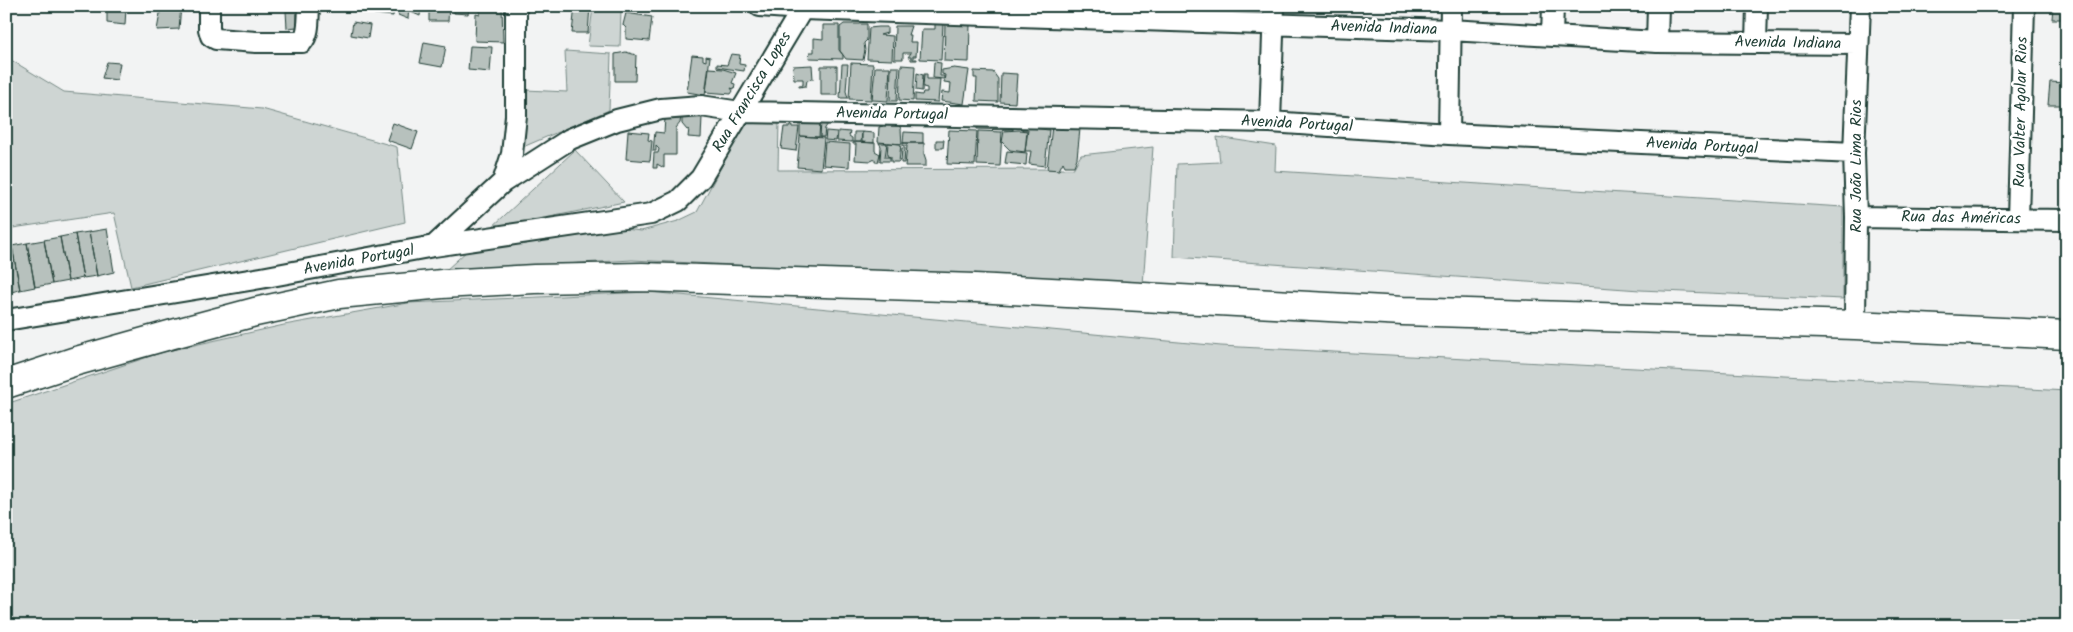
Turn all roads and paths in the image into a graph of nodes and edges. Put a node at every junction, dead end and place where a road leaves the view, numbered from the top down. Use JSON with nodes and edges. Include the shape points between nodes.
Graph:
{"nodes":[{"id":1,"x":209,"y":6,"type":"edge"},
{"id":2,"x":309,"y":6,"type":"edge"},
{"id":3,"x":516,"y":6,"type":"edge"},
{"id":4,"x":760,"y":6,"type":"edge"},
{"id":5,"x":1452,"y":6,"type":"edge"},
{"id":6,"x":1553,"y":6,"type":"edge"},
{"id":7,"x":1658,"y":6,"type":"edge"},
{"id":8,"x":1757,"y":6,"type":"edge"},
{"id":9,"x":1860,"y":6,"type":"edge"},
{"id":10,"x":2024,"y":6,"type":"edge"},
{"id":11,"x":803,"y":8,"type":"edge"},
{"id":12,"x":1274,"y":16,"type":"edge"},
{"id":13,"x":1450,"y":30,"type":"junction"},
{"id":14,"x":1552,"y":35,"type":"junction"},
{"id":15,"x":1657,"y":42,"type":"junction"},
{"id":16,"x":1756,"y":42,"type":"junction"},
{"id":17,"x":1858,"y":44,"type":"junction"},
{"id":18,"x":740,"y":112,"type":"junction"},
{"id":19,"x":1270,"y":122,"type":"junction"},
{"id":20,"x":1449,"y":134,"type":"junction"},
{"id":21,"x":1854,"y":153,"type":"junction"},
{"id":22,"x":701,"y":178,"type":"joint"},
{"id":23,"x":503,"y":182,"type":"junction"},
{"id":24,"x":1856,"y":217,"type":"junction"},
{"id":25,"x":2018,"y":218,"type":"junction"},
{"id":26,"x":2067,"y":220,"type":"edge"},
{"id":27,"x":434,"y":246,"type":"junction"},
{"id":28,"x":6,"y":320,"type":"edge"},
{"id":29,"x":1855,"y":325,"type":"junction"},
{"id":30,"x":2067,"y":334,"type":"edge"},
{"id":31,"x":6,"y":384,"type":"edge"}],
"edges":[{"from":1,"to":2,"type":"street","via":[[209,29],[211,36],[216,38],[302,42],[308,31]]},
{"from":3,"to":23,"type":"street","via":[[516,116],[512,154]]},
{"from":4,"to":11,"type":"street","name":"Avenida Indiana"},
{"from":5,"to":13,"type":"street"},
{"from":6,"to":14,"type":"street"},
{"from":7,"to":15,"type":"street"},
{"from":8,"to":16,"type":"street"},
{"from":9,"to":17,"type":"street","name":"Rua João Lima Rios"},
{"from":10,"to":25,"type":"street","name":"Rua Valter Agolar Rios"},
{"from":11,"to":12,"type":"street","name":"Avenida Indiana"},
{"from":11,"to":18,"type":"street","name":"Rua Francisca Lopes"},
{"from":12,"to":13,"type":"street","name":"Avenida Indiana"},
{"from":12,"to":19,"type":"street"},
{"from":13,"to":14,"type":"street","name":"Avenida Indiana"},
{"from":13,"to":20,"type":"street"},
{"from":14,"to":15,"type":"street","name":"Avenida Indiana"},
{"from":15,"to":16,"type":"street","name":"Avenida Indiana"},
{"from":16,"to":17,"type":"street","name":"Avenida Indiana"},
{"from":17,"to":21,"type":"street","name":"Rua João Lima Rios"},
{"from":18,"to":19,"type":"street","name":"Avenida Portugal"},
{"from":18,"to":22,"type":"street","name":"Rua Francisca Lopes"},
{"from":18,"to":23,"type":"street","name":"Avenida Portugal","via":[[701,106],[661,109],[617,120],[570,139]]},
{"from":19,"to":20,"type":"street","name":"Avenida Portugal"},
{"from":20,"to":21,"type":"street","name":"Avenida Portugal"},
{"from":21,"to":24,"type":"street","name":"Rua João Lima Rios"},
{"from":22,"to":27,"type":"street","name":"Avenida Portugal","via":[[678,201],[651,214]]},
{"from":23,"to":27,"type":"street","name":"Avenida Portugal"},
{"from":24,"to":25,"type":"street","name":"Rua das Américas"},
{"from":24,"to":29,"type":"street","name":"Rua João Lima Rios"},
{"from":25,"to":26,"type":"street","name":"Rua das Américas"},
{"from":27,"to":28,"type":"street","name":"Avenida Portugal"},
{"from":29,"to":30,"type":"main road"},
{"from":29,"to":31,"type":"main road","via":[[1403,311],[975,288],[642,277],[534,279],[339,294],[173,334]]}]}
